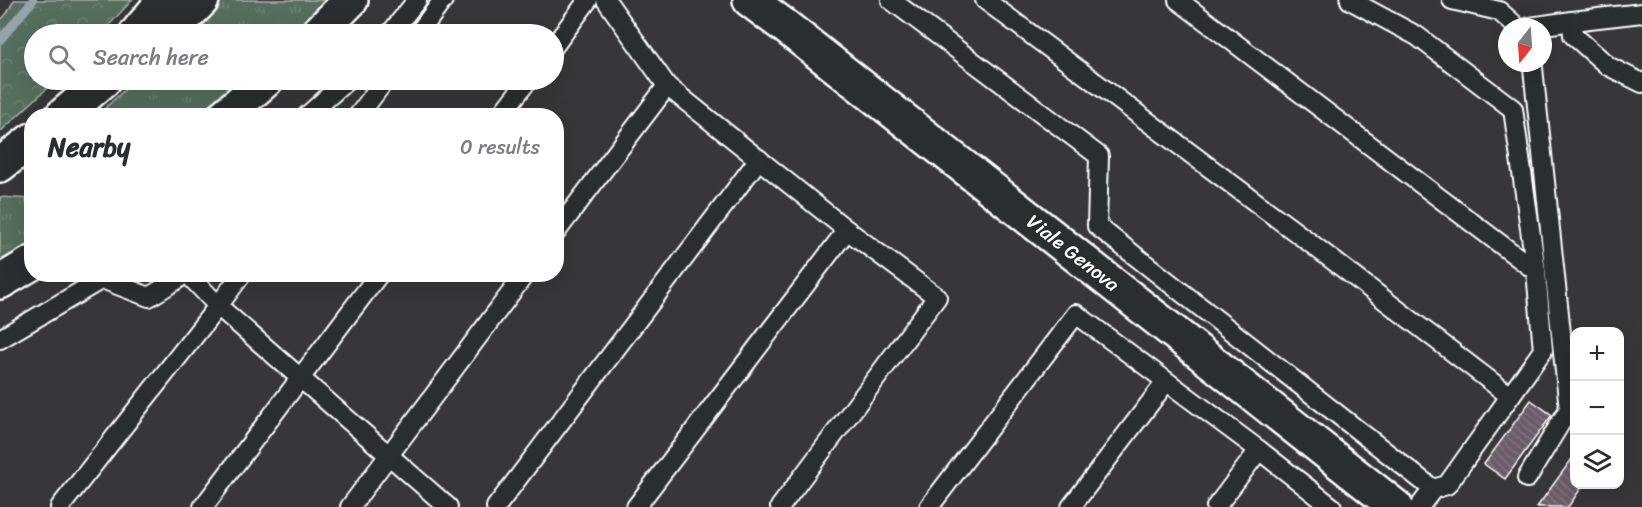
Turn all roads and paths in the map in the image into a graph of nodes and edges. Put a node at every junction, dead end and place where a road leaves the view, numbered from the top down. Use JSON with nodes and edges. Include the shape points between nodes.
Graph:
{"nodes":[{"id":1,"x":164,"y":0,"type":"edge"},
{"id":2,"x":202,"y":0,"type":"edge"},
{"id":3,"x":351,"y":0,"type":"edge"},
{"id":4,"x":417,"y":0,"type":"edge"},
{"id":5,"x":443,"y":0,"type":"edge"},
{"id":6,"x":588,"y":0,"type":"edge"},
{"id":7,"x":606,"y":0,"type":"edge"},
{"id":8,"x":750,"y":0,"type":"edge"},
{"id":9,"x":891,"y":0,"type":"edge"},
{"id":10,"x":985,"y":0,"type":"edge"},
{"id":11,"x":1178,"y":0,"type":"edge"},
{"id":12,"x":1350,"y":0,"type":"edge"},
{"id":13,"x":1452,"y":0,"type":"edge"},
{"id":14,"x":1642,"y":13,"type":"edge"},
{"id":15,"x":1507,"y":18,"type":"edge"},
{"id":16,"x":1572,"y":21,"type":"junction"},
{"id":17,"x":144,"y":24,"type":"edge"},
{"id":18,"x":178,"y":24,"type":"edge"},
{"id":19,"x":327,"y":24,"type":"edge"},
{"id":20,"x":398,"y":24,"type":"edge"},
{"id":21,"x":425,"y":24,"type":"edge"},
{"id":22,"x":1552,"y":24,"type":"edge"},
{"id":23,"x":564,"y":32,"type":"edge"},
{"id":24,"x":1532,"y":72,"type":"edge"},
{"id":25,"x":1642,"y":83,"type":"edge"},
{"id":26,"x":667,"y":86,"type":"junction"},
{"id":27,"x":92,"y":90,"type":"edge"},
{"id":28,"x":254,"y":90,"type":"edge"},
{"id":29,"x":336,"y":90,"type":"edge"},
{"id":30,"x":378,"y":90,"type":"edge"},
{"id":31,"x":520,"y":90,"type":"edge"},
{"id":32,"x":71,"y":108,"type":"edge"},
{"id":33,"x":233,"y":108,"type":"edge"},
{"id":34,"x":316,"y":108,"type":"edge"},
{"id":35,"x":364,"y":108,"type":"edge"},
{"id":36,"x":507,"y":108,"type":"edge"},
{"id":37,"x":24,"y":146,"type":"edge"},
{"id":38,"x":759,"y":159,"type":"junction"},
{"id":39,"x":0,"y":165,"type":"edge"},
{"id":40,"x":564,"y":221,"type":"edge"},
{"id":41,"x":847,"y":230,"type":"junction"},
{"id":42,"x":24,"y":268,"type":"edge"},
{"id":43,"x":1536,"y":271,"type":"junction"},
{"id":44,"x":0,"y":282,"type":"edge"},
{"id":45,"x":97,"y":282,"type":"edge"},
{"id":46,"x":110,"y":282,"type":"edge"},
{"id":47,"x":173,"y":282,"type":"edge"},
{"id":48,"x":196,"y":282,"type":"edge"},
{"id":49,"x":236,"y":282,"type":"edge"},
{"id":50,"x":373,"y":282,"type":"edge"},
{"id":51,"x":519,"y":282,"type":"edge"},
{"id":52,"x":218,"y":306,"type":"junction"},
{"id":53,"x":0,"y":339,"type":"edge"},
{"id":54,"x":300,"y":378,"type":"junction"},
{"id":55,"x":1166,"y":382,"type":"junction"},
{"id":56,"x":1510,"y":396,"type":"junction"},
{"id":57,"x":1259,"y":450,"type":"junction"},
{"id":58,"x":389,"y":455,"type":"junction"},
{"id":59,"x":1527,"y":478,"type":"dead end"},
{"id":60,"x":1433,"y":489,"type":"junction"},
{"id":61,"x":1420,"y":506,"type":"edge"},
{"id":62,"x":60,"y":507,"type":"edge"},
{"id":63,"x":203,"y":507,"type":"edge"},
{"id":64,"x":350,"y":507,"type":"edge"},
{"id":65,"x":448,"y":507,"type":"edge"},
{"id":66,"x":496,"y":507,"type":"edge"},
{"id":67,"x":636,"y":507,"type":"edge"},
{"id":68,"x":780,"y":507,"type":"edge"},
{"id":69,"x":929,"y":507,"type":"edge"},
{"id":70,"x":1071,"y":507,"type":"edge"},
{"id":71,"x":1216,"y":507,"type":"edge"},
{"id":72,"x":1332,"y":507,"type":"edge"},
{"id":73,"x":1396,"y":507,"type":"edge"}],
"edges":[{"from":1,"to":17,"type":"street"},
{"from":2,"to":18,"type":"street"},
{"from":3,"to":19,"type":"street"},
{"from":4,"to":20,"type":"lane"},
{"from":5,"to":21,"type":"lane"},
{"from":6,"to":23,"type":"lane"},
{"from":7,"to":26,"type":"lane"},
{"from":8,"to":73,"type":"street","name":"Viale Genova"},
{"from":9,"to":60,"type":"lane","via":[[1099,156],[1097,226]]},
{"from":10,"to":56,"type":"lane"},
{"from":11,"to":43,"type":"lane"},
{"from":12,"to":43,"type":"lane","via":[[1417,36],[1513,109]]},
{"from":13,"to":15,"type":"lane","via":[[1499,11]]},
{"from":14,"to":16,"type":"lane"},
{"from":16,"to":22,"type":"lane"},
{"from":16,"to":25,"type":"lane","via":[[1573,35],[1608,66]]},
{"from":24,"to":59,"type":"lane","via":[[1569,409]]},
{"from":26,"to":38,"type":"lane"},
{"from":26,"to":40,"type":"lane"},
{"from":27,"to":32,"type":"street"},
{"from":28,"to":33,"type":"street"},
{"from":29,"to":34,"type":"lane"},
{"from":30,"to":35,"type":"lane"},
{"from":31,"to":36,"type":"lane"},
{"from":37,"to":39,"type":"street"},
{"from":38,"to":41,"type":"lane"},
{"from":38,"to":66,"type":"lane"},
{"from":41,"to":67,"type":"lane"},
{"from":41,"to":68,"type":"lane","via":[[937,297]]},
{"from":42,"to":44,"type":"street"},
{"from":43,"to":56,"type":"lane","via":[[1543,350]]},
{"from":45,"to":53,"type":"lane"},
{"from":46,"to":47,"type":"lane","via":[[150,297]]},
{"from":48,"to":52,"type":"lane"},
{"from":49,"to":52,"type":"lane"},
{"from":50,"to":54,"type":"lane"},
{"from":51,"to":58,"type":"lane"},
{"from":52,"to":54,"type":"lane"},
{"from":52,"to":62,"type":"lane"},
{"from":54,"to":58,"type":"lane"},
{"from":54,"to":63,"type":"lane"},
{"from":55,"to":57,"type":"lane"},
{"from":55,"to":69,"type":"lane","via":[[1076,314]]},
{"from":55,"to":70,"type":"lane"},
{"from":56,"to":60,"type":"lane","via":[[1447,485]]},
{"from":57,"to":71,"type":"lane"},
{"from":57,"to":72,"type":"lane"},
{"from":58,"to":64,"type":"lane"},
{"from":58,"to":65,"type":"lane"},
{"from":60,"to":61,"type":"lane"}]}
